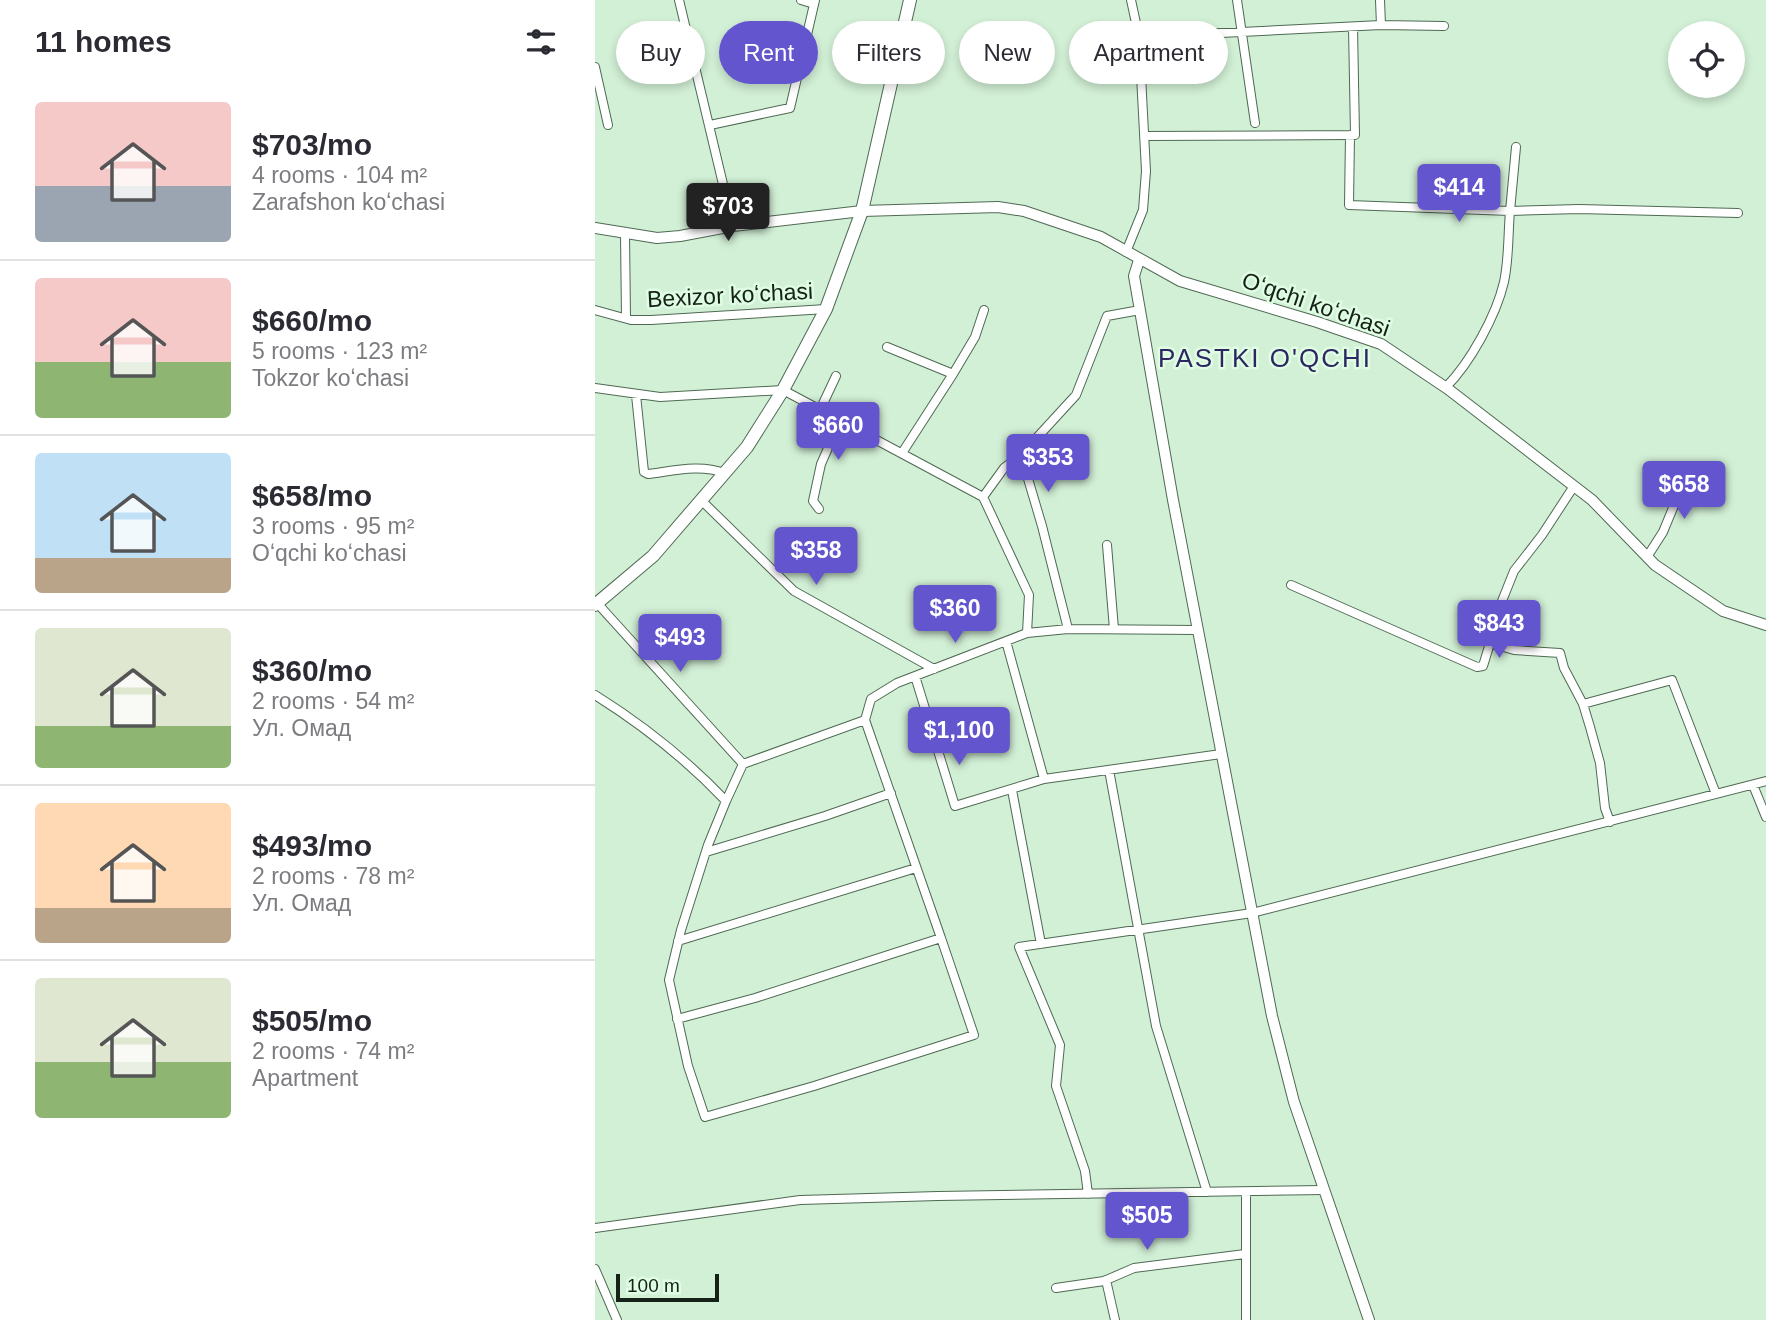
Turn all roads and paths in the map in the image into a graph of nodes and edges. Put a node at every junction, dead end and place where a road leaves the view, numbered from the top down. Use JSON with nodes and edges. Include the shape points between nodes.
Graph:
{"nodes":[{"id":1,"x":679,"y":0,"type":"edge"},
{"id":2,"x":801,"y":0,"type":"edge"},
{"id":3,"x":910,"y":0,"type":"edge"},
{"id":4,"x":1131,"y":0,"type":"edge"},
{"id":5,"x":1237,"y":0,"type":"edge"},
{"id":6,"x":1380,"y":0,"type":"edge"},
{"id":7,"x":815,"y":2,"type":"edge"},
{"id":8,"x":1136,"y":21,"type":"edge"},
{"id":9,"x":1381,"y":25,"type":"junction"},
{"id":10,"x":1444,"y":26,"type":"dead end"},
{"id":11,"x":1353,"y":27,"type":"junction"},
{"id":12,"x":1243,"y":32,"type":"junction"},
{"id":13,"x":1228,"y":33,"type":"edge"},
{"id":14,"x":595,"y":67,"type":"edge"},
{"id":15,"x":1141,"y":84,"type":"edge"},
{"id":16,"x":1255,"y":123,"type":"dead end"},
{"id":17,"x":608,"y":125,"type":"dead end"},
{"id":18,"x":710,"y":125,"type":"junction"},
{"id":19,"x":1350,"y":135,"type":"junction"},
{"id":20,"x":1144,"y":136,"type":"junction"},
{"id":21,"x":1516,"y":148,"type":"dead end"},
{"id":22,"x":863,"y":211,"type":"junction"},
{"id":23,"x":1510,"y":211,"type":"junction"},
{"id":24,"x":1738,"y":214,"type":"dead end"},
{"id":25,"x":733,"y":226,"type":"junction"},
{"id":26,"x":595,"y":228,"type":"edge"},
{"id":27,"x":625,"y":234,"type":"junction"},
{"id":28,"x":1126,"y":252,"type":"junction"},
{"id":29,"x":1139,"y":260,"type":"junction"},
{"id":30,"x":826,"y":309,"type":"junction"},
{"id":31,"x":595,"y":310,"type":"edge"},
{"id":32,"x":984,"y":310,"type":"dead end"},
{"id":33,"x":1140,"y":310,"type":"junction"},
{"id":34,"x":626,"y":318,"type":"junction"},
{"id":35,"x":887,"y":347,"type":"dead end"},
{"id":36,"x":953,"y":374,"type":"junction"},
{"id":37,"x":836,"y":376,"type":"dead end"},
{"id":38,"x":1446,"y":387,"type":"junction"},
{"id":39,"x":595,"y":388,"type":"edge"},
{"id":40,"x":783,"y":390,"type":"junction"},
{"id":41,"x":636,"y":395,"type":"junction"},
{"id":42,"x":820,"y":410,"type":"junction"},
{"id":43,"x":840,"y":421,"type":"junction"},
{"id":44,"x":902,"y":453,"type":"junction"},
{"id":45,"x":1021,"y":455,"type":"junction"},
{"id":46,"x":724,"y":473,"type":"junction"},
{"id":47,"x":1675,"y":478,"type":"dead end"},
{"id":48,"x":1574,"y":486,"type":"junction"},
{"id":49,"x":983,"y":497,"type":"junction"},
{"id":50,"x":701,"y":500,"type":"junction"},
{"id":51,"x":819,"y":509,"type":"dead end"},
{"id":52,"x":1107,"y":545,"type":"dead end"},
{"id":53,"x":1647,"y":557,"type":"junction"},
{"id":54,"x":1291,"y":585,"type":"dead end"},
{"id":55,"x":596,"y":604,"type":"edge"},
{"id":56,"x":1766,"y":625,"type":"edge"},
{"id":57,"x":1068,"y":629,"type":"junction"},
{"id":58,"x":1114,"y":629,"type":"junction"},
{"id":59,"x":1198,"y":629,"type":"junction"},
{"id":60,"x":1027,"y":633,"type":"junction"},
{"id":61,"x":1006,"y":641,"type":"junction"},
{"id":62,"x":1490,"y":643,"type":"junction"},
{"id":63,"x":934,"y":669,"type":"junction"},
{"id":64,"x":915,"y":676,"type":"junction"},
{"id":65,"x":595,"y":695,"type":"edge"},
{"id":66,"x":1583,"y":704,"type":"junction"},
{"id":67,"x":865,"y":720,"type":"junction"},
{"id":68,"x":1221,"y":754,"type":"junction"},
{"id":69,"x":743,"y":764,"type":"junction"},
{"id":70,"x":1109,"y":770,"type":"junction"},
{"id":71,"x":1044,"y":779,"type":"junction"},
{"id":72,"x":1766,"y":781,"type":"edge"},
{"id":73,"x":1753,"y":785,"type":"junction"},
{"id":74,"x":1012,"y":790,"type":"junction"},
{"id":75,"x":891,"y":793,"type":"junction"},
{"id":76,"x":1716,"y":794,"type":"junction"},
{"id":77,"x":726,"y":801,"type":"junction"},
{"id":78,"x":1766,"y":817,"type":"edge"},
{"id":79,"x":1610,"y":822,"type":"junction"},
{"id":80,"x":706,"y":852,"type":"junction"},
{"id":81,"x":916,"y":868,"type":"junction"},
{"id":82,"x":1252,"y":913,"type":"junction"},
{"id":83,"x":1138,"y":930,"type":"junction"},
{"id":84,"x":941,"y":937,"type":"junction"},
{"id":85,"x":678,"y":941,"type":"junction"},
{"id":86,"x":1041,"y":944,"type":"junction"},
{"id":87,"x":677,"y":1019,"type":"junction"},
{"id":88,"x":1324,"y":1191,"type":"junction"},
{"id":89,"x":1207,"y":1192,"type":"junction"},
{"id":90,"x":1246,"y":1192,"type":"junction"},
{"id":91,"x":1088,"y":1194,"type":"junction"},
{"id":92,"x":595,"y":1228,"type":"edge"},
{"id":93,"x":1245,"y":1254,"type":"junction"},
{"id":94,"x":595,"y":1269,"type":"edge"},
{"id":95,"x":1106,"y":1280,"type":"junction"},
{"id":96,"x":1056,"y":1288,"type":"dead end"},
{"id":97,"x":617,"y":1320,"type":"edge"},
{"id":98,"x":1115,"y":1320,"type":"edge"},
{"id":99,"x":1246,"y":1320,"type":"edge"},
{"id":100,"x":1369,"y":1320,"type":"edge"}],
"edges":[{"from":1,"to":18,"type":"street"},
{"from":2,"to":7,"type":"street"},
{"from":3,"to":22,"type":"main road"},
{"from":4,"to":8,"type":"street"},
{"from":5,"to":12,"type":"street"},
{"from":6,"to":9,"type":"street"},
{"from":7,"to":18,"type":"street","via":[[790,108]]},
{"from":9,"to":10,"type":"street"},
{"from":9,"to":11,"type":"street"},
{"from":11,"to":12,"type":"street"},
{"from":11,"to":19,"type":"street","via":[[1355,135]]},
{"from":12,"to":13,"type":"street"},
{"from":12,"to":16,"type":"street"},
{"from":14,"to":17,"type":"street"},
{"from":15,"to":20,"type":"street"},
{"from":18,"to":25,"type":"street"},
{"from":19,"to":20,"type":"street"},
{"from":19,"to":23,"type":"street","via":[[1349,205]]},
{"from":20,"to":28,"type":"street","via":[[1143,210]]},
{"from":21,"to":23,"type":"street"},
{"from":22,"to":25,"type":"main road","name":"Oʻqchi koʻchasi"},
{"from":22,"to":28,"type":"main road","name":"Oʻqchi koʻchasi","via":[[1024,211],[1101,237]]},
{"from":22,"to":30,"type":"main road"},
{"from":23,"to":24,"type":"street"},
{"from":23,"to":38,"type":"street","via":[[1503,283],[1496,304],[1473,350]]},
{"from":25,"to":27,"type":"main road","name":"Oʻqchi koʻchasi","via":[[680,236]]},
{"from":26,"to":27,"type":"main road","name":"Oʻqchi koʻchasi"},
{"from":27,"to":34,"type":"street"},
{"from":28,"to":29,"type":"main road","name":"Oʻqchi koʻchasi"},
{"from":29,"to":33,"type":"main road","via":[[1134,276]]},
{"from":29,"to":38,"type":"main road","name":"Oʻqchi koʻchasi","via":[[1180,281],[1381,344]]},
{"from":30,"to":34,"type":"street","name":"Bexizor koʻchasi"},
{"from":30,"to":40,"type":"main road"},
{"from":31,"to":34,"type":"street","name":"Bexizor koʻchasi"},
{"from":32,"to":36,"type":"street","via":[[975,337]]},
{"from":33,"to":45,"type":"street","via":[[1107,316],[1076,395]]},
{"from":33,"to":59,"type":"main road"},
{"from":35,"to":36,"type":"street"},
{"from":36,"to":44,"type":"street"},
{"from":37,"to":42,"type":"street"},
{"from":38,"to":48,"type":"main road","name":"Oʻqchi koʻchasi"},
{"from":39,"to":41,"type":"street"},
{"from":40,"to":41,"type":"street"},
{"from":40,"to":42,"type":"street"},
{"from":40,"to":46,"type":"main road","via":[[747,447]]},
{"from":41,"to":46,"type":"street","via":[[644,472],[699,468]]},
{"from":42,"to":43,"type":"street"},
{"from":43,"to":44,"type":"street"},
{"from":43,"to":51,"type":"street","via":[[821,464],[813,501]]},
{"from":44,"to":49,"type":"street"},
{"from":45,"to":49,"type":"street","via":[[1004,468]]},
{"from":45,"to":57,"type":"street"},
{"from":46,"to":50,"type":"main road"},
{"from":47,"to":53,"type":"street","via":[[1680,491]]},
{"from":48,"to":53,"type":"main road","name":"Oʻqchi koʻchasi"},
{"from":48,"to":62,"type":"street","via":[[1514,571]]},
{"from":49,"to":60,"type":"street","via":[[1029,594]]},
{"from":50,"to":55,"type":"main road","via":[[653,556]]},
{"from":50,"to":63,"type":"street","via":[[794,591]]},
{"from":52,"to":58,"type":"street"},
{"from":53,"to":56,"type":"main road","name":"Oʻqchi koʻchasi","via":[[1723,611]]},
{"from":54,"to":62,"type":"street","via":[[1477,667],[1483,666]]},
{"from":55,"to":69,"type":"street"},
{"from":57,"to":58,"type":"street"},
{"from":57,"to":60,"type":"street"},
{"from":58,"to":59,"type":"street"},
{"from":59,"to":68,"type":"main road"},
{"from":60,"to":61,"type":"street"},
{"from":61,"to":63,"type":"street"},
{"from":61,"to":71,"type":"street"},
{"from":62,"to":66,"type":"street","via":[[1514,650],[1560,653]]},
{"from":63,"to":64,"type":"street"},
{"from":64,"to":67,"type":"street","via":[[871,699]]},
{"from":64,"to":74,"type":"street","via":[[955,806]]},
{"from":65,"to":77,"type":"street","via":[[639,722]]},
{"from":66,"to":76,"type":"street","via":[[1672,680]]},
{"from":66,"to":79,"type":"street"},
{"from":67,"to":69,"type":"street"},
{"from":67,"to":75,"type":"street"},
{"from":68,"to":70,"type":"street"},
{"from":68,"to":82,"type":"main road"},
{"from":69,"to":77,"type":"street"},
{"from":70,"to":71,"type":"street"},
{"from":70,"to":83,"type":"street"},
{"from":71,"to":74,"type":"street"},
{"from":72,"to":73,"type":"street"},
{"from":73,"to":76,"type":"street"},
{"from":73,"to":78,"type":"street"},
{"from":74,"to":86,"type":"street"},
{"from":75,"to":80,"type":"street"},
{"from":75,"to":81,"type":"street"},
{"from":76,"to":79,"type":"street"},
{"from":77,"to":80,"type":"street"},
{"from":79,"to":82,"type":"street"},
{"from":80,"to":85,"type":"street"},
{"from":81,"to":84,"type":"street"},
{"from":81,"to":85,"type":"street"},
{"from":82,"to":83,"type":"street"},
{"from":82,"to":88,"type":"main road","via":[[1294,1102]]},
{"from":83,"to":86,"type":"street"},
{"from":83,"to":89,"type":"street","via":[[1156,1026]]},
{"from":84,"to":87,"type":"street"},
{"from":84,"to":87,"type":"street","via":[[974,1035],[814,1086],[705,1117]]},
{"from":85,"to":87,"type":"street","via":[[669,980]]},
{"from":86,"to":91,"type":"street","via":[[1019,947],[1060,1045],[1056,1086],[1085,1171]]},
{"from":88,"to":90,"type":"street"},
{"from":88,"to":100,"type":"main road"},
{"from":89,"to":90,"type":"street"},
{"from":89,"to":91,"type":"street"},
{"from":90,"to":93,"type":"street"},
{"from":91,"to":92,"type":"street","via":[[800,1200]]},
{"from":93,"to":95,"type":"street","via":[[1134,1268]]},
{"from":93,"to":99,"type":"street"},
{"from":94,"to":97,"type":"street"},
{"from":95,"to":96,"type":"street"},
{"from":95,"to":98,"type":"street"}]}
